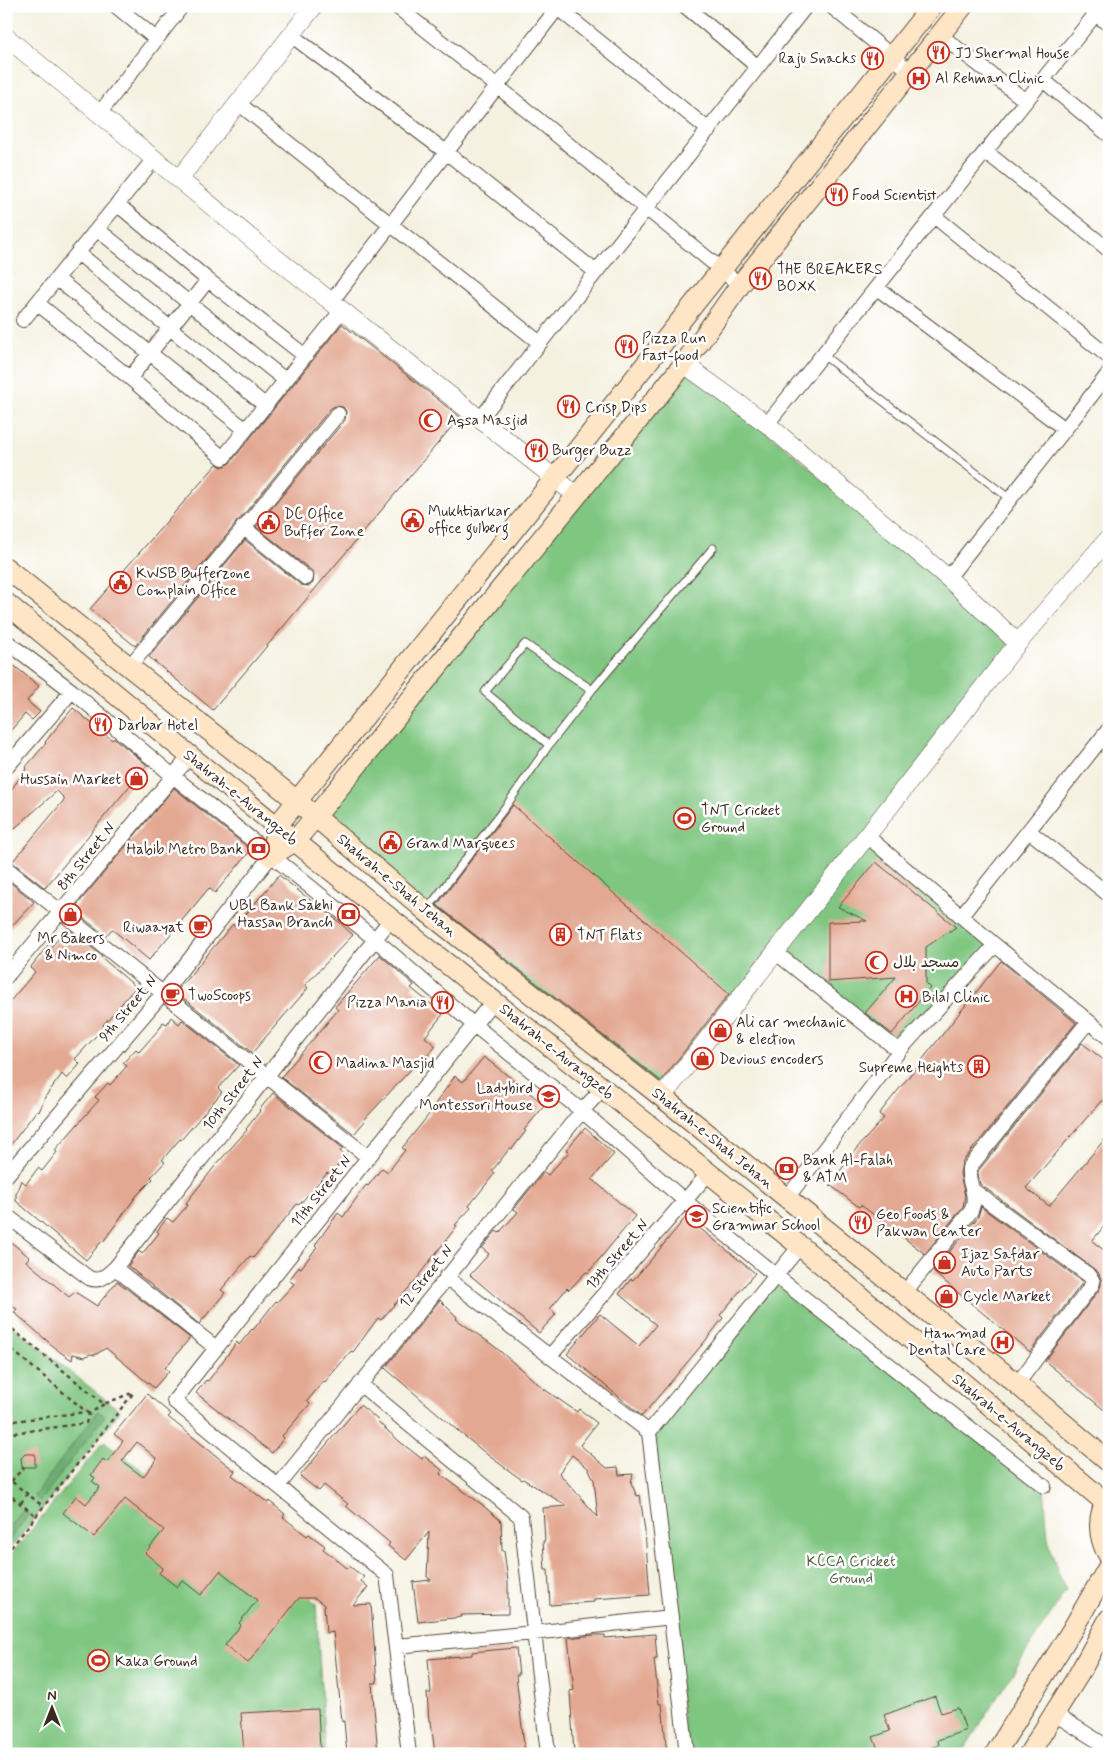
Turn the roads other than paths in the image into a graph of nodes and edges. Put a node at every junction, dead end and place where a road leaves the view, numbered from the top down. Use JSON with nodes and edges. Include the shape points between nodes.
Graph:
{"nodes":[{"id":1,"x":116,"y":6,"type":"edge"},
{"id":2,"x":182,"y":6,"type":"edge"},
{"id":3,"x":314,"y":6,"type":"edge"},
{"id":4,"x":396,"y":6,"type":"edge"},
{"id":5,"x":685,"y":6,"type":"edge"},
{"id":6,"x":806,"y":6,"type":"edge"},
{"id":7,"x":831,"y":6,"type":"edge"},
{"id":8,"x":932,"y":6,"type":"edge"},
{"id":9,"x":963,"y":6,"type":"edge"},
{"id":10,"x":557,"y":7,"type":"edge"},
{"id":11,"x":1099,"y":10,"type":"edge"},
{"id":12,"x":1109,"y":25,"type":"edge"},
{"id":13,"x":291,"y":35,"type":"junction"},
{"id":14,"x":940,"y":35,"type":"junction"},
{"id":15,"x":6,"y":37,"type":"edge"},
{"id":16,"x":156,"y":39,"type":"junction"},
{"id":17,"x":891,"y":56,"type":"junction"},
{"id":18,"x":758,"y":67,"type":"junction"},
{"id":19,"x":911,"y":72,"type":"junction"},
{"id":20,"x":1043,"y":80,"type":"junction"},
{"id":21,"x":497,"y":86,"type":"junction"},
{"id":22,"x":1026,"y":101,"type":"junction"},
{"id":23,"x":238,"y":103,"type":"junction"},
{"id":24,"x":99,"y":114,"type":"junction"},
{"id":25,"x":709,"y":130,"type":"junction"},
{"id":26,"x":1109,"y":135,"type":"edge"},
{"id":27,"x":446,"y":152,"type":"junction"},
{"id":28,"x":986,"y":152,"type":"junction"},
{"id":29,"x":154,"y":159,"type":"junction"},
{"id":30,"x":179,"y":179,"type":"junction"},
{"id":31,"x":117,"y":204,"type":"junction"},
{"id":32,"x":648,"y":209,"type":"junction"},
{"id":33,"x":934,"y":216,"type":"junction"},
{"id":34,"x":390,"y":224,"type":"junction"},
{"id":35,"x":97,"y":228,"type":"junction"},
{"id":36,"x":1109,"y":250,"type":"edge"},
{"id":37,"x":78,"y":253,"type":"junction"},
{"id":38,"x":721,"y":270,"type":"junction"},
{"id":39,"x":596,"y":272,"type":"junction"},
{"id":40,"x":57,"y":279,"type":"junction"},
{"id":41,"x":208,"y":280,"type":"junction"},
{"id":42,"x":740,"y":286,"type":"junction"},
{"id":43,"x":877,"y":288,"type":"junction"},
{"id":44,"x":37,"y":303,"type":"junction"},
{"id":45,"x":189,"y":303,"type":"junction"},
{"id":46,"x":336,"y":306,"type":"junction"},
{"id":47,"x":23,"y":320,"type":"dead end"},
{"id":48,"x":170,"y":328,"type":"junction"},
{"id":49,"x":540,"y":343,"type":"junction"},
{"id":50,"x":150,"y":353,"type":"junction"},
{"id":51,"x":304,"y":355,"type":"junction"},
{"id":52,"x":823,"y":355,"type":"junction"},
{"id":53,"x":1109,"y":357,"type":"edge"},
{"id":54,"x":684,"y":364,"type":"junction"},
{"id":55,"x":1109,"y":373,"type":"edge"},
{"id":56,"x":130,"y":378,"type":"junction"},
{"id":57,"x":285,"y":380,"type":"junction"},
{"id":58,"x":266,"y":406,"type":"junction"},
{"id":59,"x":338,"y":414,"type":"dead end"},
{"id":60,"x":480,"y":419,"type":"junction"},
{"id":61,"x":767,"y":424,"type":"junction"},
{"id":62,"x":1065,"y":429,"type":"junction"},
{"id":63,"x":246,"y":430,"type":"junction"},
{"id":64,"x":555,"y":478,"type":"junction"},
{"id":65,"x":576,"y":495,"type":"junction"},
{"id":66,"x":1010,"y":499,"type":"junction"},
{"id":67,"x":244,"y":527,"type":"junction"},
{"id":68,"x":1109,"y":538,"type":"edge"},
{"id":69,"x":712,"y":548,"type":"dead end"},
{"id":70,"x":6,"y":568,"type":"edge"},
{"id":71,"x":306,"y":578,"type":"dead end"},
{"id":72,"x":948,"y":578,"type":"junction"},
{"id":73,"x":6,"y":603,"type":"edge"},
{"id":74,"x":6,"y":641,"type":"edge"},
{"id":75,"x":1018,"y":643,"type":"junction"},
{"id":76,"x":130,"y":666,"type":"junction"},
{"id":77,"x":592,"y":690,"type":"junction"},
{"id":78,"x":72,"y":691,"type":"junction"},
{"id":79,"x":1109,"y":729,"type":"edge"},
{"id":80,"x":549,"y":745,"type":"junction"},
{"id":81,"x":1103,"y":748,"type":"edge"},
{"id":82,"x":190,"y":756,"type":"junction"},
{"id":83,"x":6,"y":768,"type":"edge"},
{"id":84,"x":173,"y":776,"type":"junction"},
{"id":85,"x":296,"y":800,"type":"junction"},
{"id":86,"x":315,"y":817,"type":"junction"},
{"id":87,"x":277,"y":826,"type":"junction"},
{"id":88,"x":1028,"y":831,"type":"junction"},
{"id":89,"x":867,"y":836,"type":"junction"},
{"id":90,"x":295,"y":841,"type":"junction"},
{"id":91,"x":271,"y":856,"type":"junction"},
{"id":92,"x":6,"y":868,"type":"edge"},
{"id":93,"x":1109,"y":895,"type":"edge"},
{"id":94,"x":426,"y":911,"type":"junction"},
{"id":95,"x":61,"y":912,"type":"junction"},
{"id":96,"x":961,"y":916,"type":"junction"},
{"id":97,"x":391,"y":919,"type":"junction"},
{"id":98,"x":376,"y":940,"type":"junction"},
{"id":99,"x":995,"y":945,"type":"junction"},
{"id":100,"x":775,"y":952,"type":"junction"},
{"id":101,"x":6,"y":977,"type":"edge"},
{"id":102,"x":162,"y":993,"type":"junction"},
{"id":103,"x":493,"y":1001,"type":"junction"},
{"id":104,"x":1088,"y":1022,"type":"junction"},
{"id":105,"x":474,"y":1025,"type":"junction"},
{"id":106,"x":1109,"y":1038,"type":"edge"},
{"id":107,"x":899,"y":1051,"type":"junction"},
{"id":108,"x":267,"y":1076,"type":"junction"},
{"id":109,"x":603,"y":1088,"type":"junction"},
{"id":110,"x":662,"y":1097,"type":"junction"},
{"id":111,"x":582,"y":1111,"type":"junction"},
{"id":112,"x":368,"y":1157,"type":"junction"},
{"id":113,"x":708,"y":1174,"type":"junction"},
{"id":114,"x":6,"y":1176,"type":"edge"},
{"id":115,"x":974,"y":1192,"type":"junction"},
{"id":116,"x":788,"y":1198,"type":"junction"},
{"id":117,"x":685,"y":1201,"type":"junction"},
{"id":118,"x":6,"y":1215,"type":"edge"},
{"id":119,"x":800,"y":1246,"type":"junction"},
{"id":120,"x":115,"y":1268,"type":"junction"},
{"id":121,"x":776,"y":1275,"type":"junction"},
{"id":122,"x":446,"y":1277,"type":"junction"},
{"id":123,"x":904,"y":1293,"type":"junction"},
{"id":124,"x":216,"y":1348,"type":"junction"},
{"id":125,"x":550,"y":1356,"type":"junction"},
{"id":126,"x":360,"y":1384,"type":"junction"},
{"id":127,"x":1017,"y":1384,"type":"junction"},
{"id":128,"x":649,"y":1432,"type":"junction"},
{"id":129,"x":1109,"y":1462,"type":"edge"},
{"id":130,"x":278,"y":1486,"type":"junction"},
{"id":131,"x":1044,"y":1486,"type":"dead end"},
{"id":132,"x":1107,"y":1499,"type":"edge"},
{"id":133,"x":1109,"y":1556,"type":"edge"},
{"id":134,"x":1109,"y":1566,"type":"edge"},
{"id":135,"x":671,"y":1617,"type":"junction"},
{"id":136,"x":1109,"y":1619,"type":"edge"},
{"id":137,"x":534,"y":1633,"type":"junction"},
{"id":138,"x":396,"y":1646,"type":"junction"},
{"id":139,"x":1053,"y":1713,"type":"junction"},
{"id":140,"x":1109,"y":1748,"type":"edge"},
{"id":141,"x":410,"y":1754,"type":"edge"},
{"id":142,"x":548,"y":1754,"type":"edge"},
{"id":143,"x":687,"y":1754,"type":"edge"},
{"id":144,"x":996,"y":1754,"type":"edge"},
{"id":145,"x":1029,"y":1754,"type":"edge"}],
"edges":[{"from":1,"to":16,"type":"street"},
{"from":2,"to":16,"type":"street"},
{"from":3,"to":13,"type":"street"},
{"from":4,"to":21,"type":"street"},
{"from":5,"to":18,"type":"street"},
{"from":6,"to":18,"type":"street"},
{"from":7,"to":17,"type":"street"},
{"from":8,"to":17,"type":"main road"},
{"from":9,"to":14,"type":"main road"},
{"from":10,"to":21,"type":"street"},
{"from":10,"to":25,"type":"street"},
{"from":11,"to":12,"type":"street"},
{"from":11,"to":20,"type":"street"},
{"from":13,"to":23,"type":"street"},
{"from":13,"to":27,"type":"street"},
{"from":14,"to":19,"type":"main road"},
{"from":14,"to":22,"type":"street"},
{"from":15,"to":24,"type":"street"},
{"from":16,"to":24,"type":"street"},
{"from":17,"to":19,"type":"street"},
{"from":17,"to":38,"type":"main road"},
{"from":18,"to":25,"type":"street"},
{"from":19,"to":42,"type":"main road"},
{"from":20,"to":22,"type":"street"},
{"from":20,"to":26,"type":"street"},
{"from":21,"to":27,"type":"street"},
{"from":21,"to":32,"type":"street"},
{"from":22,"to":28,"type":"street"},
{"from":23,"to":30,"type":"street"},
{"from":23,"to":34,"type":"street"},
{"from":24,"to":29,"type":"street"},
{"from":25,"to":32,"type":"street"},
{"from":27,"to":34,"type":"street"},
{"from":27,"to":39,"type":"street"},
{"from":28,"to":33,"type":"street"},
{"from":28,"to":36,"type":"street"},
{"from":29,"to":30,"type":"street"},
{"from":29,"to":31,"type":"street"},
{"from":30,"to":46,"type":"street"},
{"from":31,"to":35,"type":"street"},
{"from":31,"to":41,"type":"street"},
{"from":32,"to":38,"type":"street"},
{"from":32,"to":39,"type":"street"},
{"from":33,"to":43,"type":"street"},
{"from":33,"to":53,"type":"street"},
{"from":34,"to":46,"type":"street"},
{"from":34,"to":49,"type":"street"},
{"from":35,"to":37,"type":"street"},
{"from":35,"to":45,"type":"street"},
{"from":37,"to":40,"type":"street"},
{"from":37,"to":48,"type":"street"},
{"from":38,"to":42,"type":"street"},
{"from":38,"to":64,"type":"main road"},
{"from":39,"to":49,"type":"street"},
{"from":40,"to":44,"type":"street"},
{"from":40,"to":50,"type":"street"},
{"from":41,"to":45,"type":"street"},
{"from":41,"to":51,"type":"street"},
{"from":42,"to":54,"type":"main road"},
{"from":43,"to":52,"type":"street"},
{"from":43,"to":62,"type":"street"},
{"from":44,"to":47,"type":"street"},
{"from":44,"to":56,"type":"street"},
{"from":45,"to":48,"type":"street"},
{"from":45,"to":57,"type":"street"},
{"from":46,"to":51,"type":"street"},
{"from":46,"to":60,"type":"street"},
{"from":48,"to":50,"type":"street"},
{"from":48,"to":58,"type":"street"},
{"from":49,"to":60,"type":"street"},
{"from":50,"to":56,"type":"street"},
{"from":50,"to":63,"type":"street"},
{"from":51,"to":57,"type":"street"},
{"from":52,"to":61,"type":"street"},
{"from":52,"to":66,"type":"lane"},
{"from":54,"to":61,"type":"street"},
{"from":54,"to":65,"type":"main road"},
{"from":55,"to":62,"type":"street"},
{"from":56,"to":63,"type":"street","via":[[223,458]]},
{"from":57,"to":58,"type":"street"},
{"from":58,"to":63,"type":"street"},
{"from":59,"to":67,"type":"street"},
{"from":60,"to":64,"type":"street"},
{"from":61,"to":72,"type":"street"},
{"from":62,"to":66,"type":"street"},
{"from":64,"to":65,"type":"street"},
{"from":64,"to":85,"type":"main road"},
{"from":65,"to":86,"type":"main road"},
{"from":66,"to":72,"type":"street"},
{"from":67,"to":71,"type":"street"},
{"from":67,"to":76,"type":"street"},
{"from":68,"to":75,"type":"street"},
{"from":69,"to":77,"type":"lane"},
{"from":70,"to":76,"type":"main road","name":"Shahrah-e-Aurangzeb"},
{"from":72,"to":75,"type":"street"},
{"from":73,"to":82,"type":"main road","name":"Shahrah-e-Aurangzeb"},
{"from":74,"to":78,"type":"street"},
{"from":75,"to":89,"type":"street"},
{"from":76,"to":85,"type":"main road","name":"Shahrah-e-Aurangzeb"},
{"from":77,"to":80,"type":"lane"},
{"from":77,"to":80,"type":"lane","via":[[524,644],[485,692]]},
{"from":78,"to":83,"type":"street"},
{"from":78,"to":84,"type":"street"},
{"from":79,"to":81,"type":"street"},
{"from":80,"to":94,"type":"lane"},
{"from":81,"to":88,"type":"street"},
{"from":82,"to":84,"type":"street","name":"8th Street N"},
{"from":82,"to":87,"type":"main road","name":"Shahrah-e-Aurangzeb"},
{"from":84,"to":91,"type":"street"},
{"from":84,"to":95,"type":"street","name":"8th Street N"},
{"from":85,"to":86,"type":"main road","name":"Shahrah-e-Aurangzeb"},
{"from":85,"to":87,"type":"main road"},
{"from":86,"to":90,"type":"main road"},
{"from":86,"to":94,"type":"main road","name":"Shahrah-e-Shah Jehan"},
{"from":87,"to":90,"type":"main road","name":"Shahrah-e-Aurangzeb"},
{"from":87,"to":91,"type":"main road"},
{"from":88,"to":93,"type":"street"},
{"from":88,"to":96,"type":"street"},
{"from":89,"to":96,"type":"street"},
{"from":89,"to":100,"type":"street"},
{"from":90,"to":91,"type":"main road"},
{"from":90,"to":97,"type":"main road","name":"Shahrah-e-Aurangzeb"},
{"from":91,"to":98,"type":"street"},
{"from":91,"to":102,"type":"street","name":"9th Street N"},
{"from":92,"to":95,"type":"street"},
{"from":94,"to":110,"type":"main road","name":"Shahrah-e-Shah Jehan"},
{"from":95,"to":101,"type":"street","name":"8th Street N"},
{"from":95,"to":102,"type":"street"},
{"from":96,"to":99,"type":"street"},
{"from":97,"to":98,"type":"street","name":"10th Street N"},
{"from":97,"to":103,"type":"main road","name":"Shahrah-e-Aurangzeb"},
{"from":98,"to":105,"type":"street"},
{"from":98,"to":108,"type":"street","name":"10th Street N"},
{"from":99,"to":104,"type":"street"},
{"from":99,"to":107,"type":"street"},
{"from":100,"to":107,"type":"street"},
{"from":100,"to":110,"type":"street"},
{"from":102,"to":108,"type":"street"},
{"from":102,"to":114,"type":"street","name":"9th Street N"},
{"from":103,"to":105,"type":"street","name":"11th Street N"},
{"from":103,"to":109,"type":"main road","name":"Shahrah-e-Aurangzeb"},
{"from":104,"to":106,"type":"street"},
{"from":104,"to":115,"type":"street","via":[[970,1168],[969,1180]]},
{"from":105,"to":111,"type":"street"},
{"from":105,"to":112,"type":"street","name":"11th Street N"},
{"from":107,"to":116,"type":"street"},
{"from":108,"to":112,"type":"street"},
{"from":108,"to":120,"type":"street","name":"10th Street N"},
{"from":109,"to":111,"type":"street","name":"12 Street N"},
{"from":109,"to":113,"type":"main road","name":"Shahrah-e-Aurangzeb"},
{"from":110,"to":116,"type":"main road","name":"Shahrah-e-Shah Jehan"},
{"from":111,"to":117,"type":"street"},
{"from":111,"to":122,"type":"street","name":"12 Street N"},
{"from":112,"to":124,"type":"street","name":"11th Street N"},
{"from":113,"to":117,"type":"street","name":"13th Street N"},
{"from":113,"to":119,"type":"main road","name":"Shahrah-e-Aurangzeb"},
{"from":115,"to":123,"type":"street","via":[[971,1211]]},
{"from":115,"to":127,"type":"street","via":[[1090,1276],[1093,1282]]},
{"from":116,"to":123,"type":"main road","name":"Shahrah-e-Shah Jehan"},
{"from":117,"to":121,"type":"street"},
{"from":117,"to":125,"type":"street","name":"13th Street N"},
{"from":118,"to":120,"type":"street","name":"10th Street N","via":[[88,1278],[102,1280]]},
{"from":119,"to":121,"type":"street"},
{"from":119,"to":132,"type":"main road","name":"Shahrah-e-Aurangzeb"},
{"from":120,"to":124,"type":"street"},
{"from":121,"to":128,"type":"street"},
{"from":121,"to":131,"type":"street"},
{"from":122,"to":125,"type":"street"},
{"from":122,"to":126,"type":"street","name":"12 Street N"},
{"from":123,"to":127,"type":"main road","name":"Shahrah-e-Shah Jehan"},
{"from":124,"to":130,"type":"street","name":"11th Street N","via":[[174,1401]]},
{"from":125,"to":128,"type":"street"},
{"from":126,"to":130,"type":"street","name":"12 Street N"},
{"from":126,"to":137,"type":"street","via":[[521,1517]]},
{"from":127,"to":129,"type":"main road","name":"Shahrah-e-Shah Jehan"},
{"from":128,"to":135,"type":"street"},
{"from":130,"to":138,"type":"street","via":[[387,1576]]},
{"from":132,"to":133,"type":"main road","via":[[1099,1526]]},
{"from":134,"to":144,"type":"main road"},
{"from":135,"to":137,"type":"street"},
{"from":135,"to":143,"type":"street"},
{"from":136,"to":139,"type":"main road"},
{"from":137,"to":138,"type":"street"},
{"from":137,"to":142,"type":"street"},
{"from":138,"to":141,"type":"street"},
{"from":139,"to":140,"type":"street"},
{"from":139,"to":145,"type":"main road"}]}
